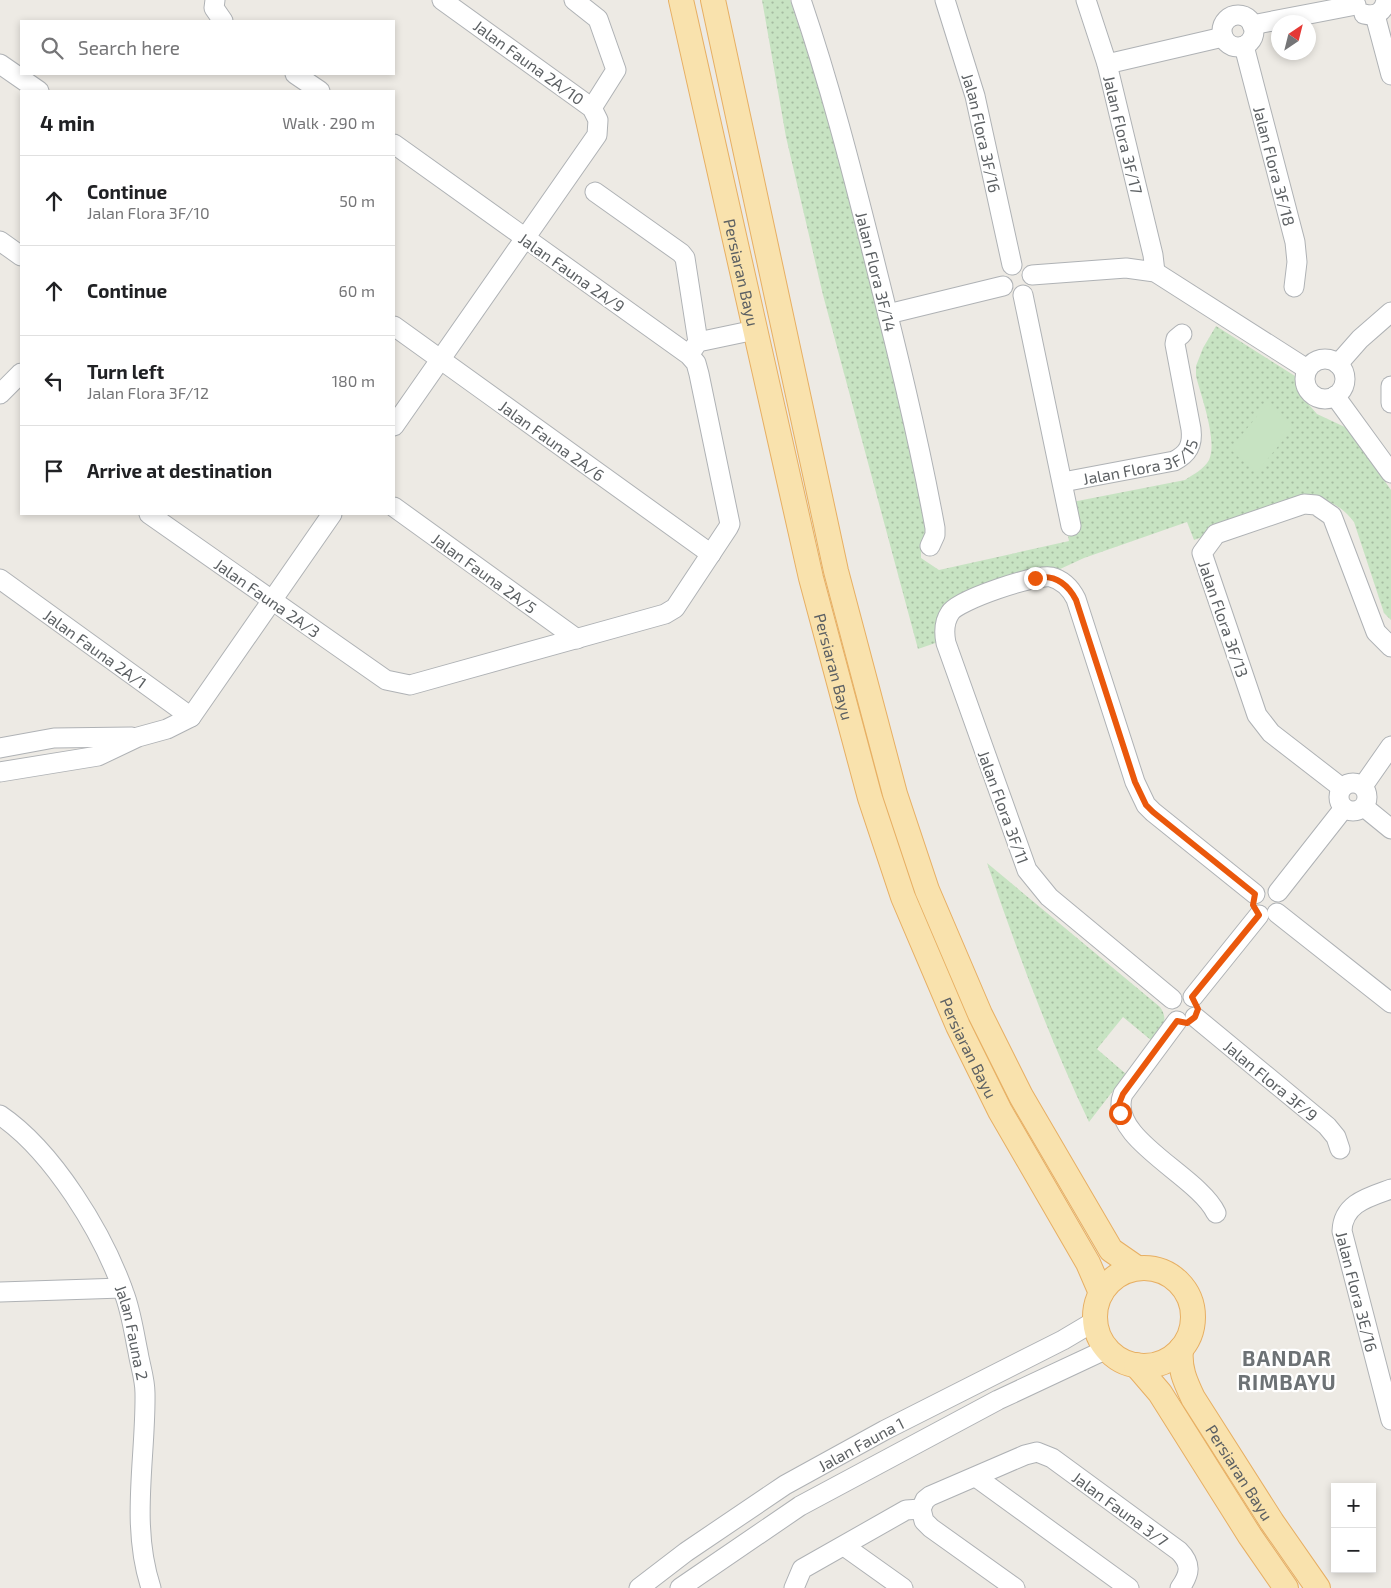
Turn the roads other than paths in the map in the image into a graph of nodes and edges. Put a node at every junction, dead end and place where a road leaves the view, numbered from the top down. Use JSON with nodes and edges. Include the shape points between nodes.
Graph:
{"nodes":[{"id":1,"x":442,"y":0,"type":"edge"},
{"id":2,"x":574,"y":0,"type":"edge"},
{"id":3,"x":682,"y":0,"type":"edge"},
{"id":4,"x":712,"y":0,"type":"edge"},
{"id":5,"x":801,"y":0,"type":"edge"},
{"id":6,"x":945,"y":0,"type":"edge"},
{"id":7,"x":1086,"y":0,"type":"edge"},
{"id":8,"x":1356,"y":2,"type":"edge"},
{"id":9,"x":1380,"y":7,"type":"edge"},
{"id":10,"x":1233,"y":8,"type":"edge"},
{"id":11,"x":1252,"y":25,"type":"junction"},
{"id":12,"x":1223,"y":37,"type":"junction"},
{"id":13,"x":1244,"y":46,"type":"junction"},
{"id":14,"x":0,"y":64,"type":"edge"},
{"id":15,"x":1107,"y":64,"type":"junction"},
{"id":16,"x":297,"y":75,"type":"edge"},
{"id":17,"x":1391,"y":75,"type":"edge"},
{"id":18,"x":38,"y":90,"type":"edge"},
{"id":19,"x":319,"y":90,"type":"edge"},
{"id":20,"x":592,"y":108,"type":"junction"},
{"id":21,"x":395,"y":145,"type":"edge"},
{"id":22,"x":595,"y":192,"type":"dead end"},
{"id":23,"x":525,"y":238,"type":"junction"},
{"id":24,"x":0,"y":241,"type":"edge"},
{"id":25,"x":20,"y":255,"type":"edge"},
{"id":26,"x":1012,"y":266,"type":"junction"},
{"id":27,"x":1156,"y":272,"type":"junction"},
{"id":28,"x":1032,"y":275,"type":"junction"},
{"id":29,"x":1003,"y":286,"type":"junction"},
{"id":30,"x":1294,"y":287,"type":"dead end"},
{"id":31,"x":1023,"y":296,"type":"junction"},
{"id":32,"x":1391,"y":312,"type":"edge"},
{"id":33,"x":888,"y":314,"type":"junction"},
{"id":34,"x":395,"y":327,"type":"edge"},
{"id":35,"x":755,"y":330,"type":"junction"},
{"id":36,"x":1182,"y":334,"type":"dead end"},
{"id":37,"x":694,"y":349,"type":"junction"},
{"id":38,"x":440,"y":360,"type":"junction"},
{"id":39,"x":1338,"y":364,"type":"junction"},
{"id":40,"x":1307,"y":369,"type":"junction"},
{"id":41,"x":20,"y":374,"type":"edge"},
{"id":42,"x":1391,"y":386,"type":"edge"},
{"id":43,"x":0,"y":394,"type":"edge"},
{"id":44,"x":1335,"y":396,"type":"junction"},
{"id":45,"x":1391,"y":403,"type":"edge"},
{"id":46,"x":395,"y":425,"type":"edge"},
{"id":47,"x":1391,"y":473,"type":"edge"},
{"id":48,"x":1063,"y":482,"type":"junction"},
{"id":49,"x":395,"y":508,"type":"edge"},
{"id":50,"x":150,"y":515,"type":"edge"},
{"id":51,"x":331,"y":515,"type":"edge"},
{"id":52,"x":1071,"y":526,"type":"dead end"},
{"id":53,"x":930,"y":546,"type":"dead end"},
{"id":54,"x":711,"y":554,"type":"junction"},
{"id":55,"x":0,"y":579,"type":"edge"},
{"id":56,"x":272,"y":600,"type":"junction"},
{"id":57,"x":577,"y":639,"type":"junction"},
{"id":58,"x":1391,"y":647,"type":"edge"},
{"id":59,"x":191,"y":717,"type":"junction"},
{"id":60,"x":138,"y":737,"type":"junction"},
{"id":61,"x":1391,"y":746,"type":"edge"},
{"id":62,"x":0,"y":748,"type":"edge"},
{"id":63,"x":0,"y":772,"type":"edge"},
{"id":64,"x":1362,"y":786,"type":"junction"},
{"id":65,"x":1342,"y":788,"type":"junction"},
{"id":66,"x":1364,"y":806,"type":"junction"},
{"id":67,"x":1344,"y":808,"type":"junction"},
{"id":68,"x":1391,"y":829,"type":"edge"},
{"id":69,"x":1278,"y":892,"type":"junction"},
{"id":70,"x":1255,"y":894,"type":"junction"},
{"id":71,"x":1268,"y":914,"type":"junction"},
{"id":72,"x":1192,"y":997,"type":"junction"},
{"id":73,"x":1172,"y":999,"type":"junction"},
{"id":74,"x":1391,"y":1003,"type":"edge"},
{"id":75,"x":1195,"y":1017,"type":"junction"},
{"id":76,"x":1177,"y":1021,"type":"junction"},
{"id":77,"x":0,"y":1115,"type":"edge"},
{"id":78,"x":1340,"y":1149,"type":"dead end"},
{"id":79,"x":1391,"y":1189,"type":"edge"},
{"id":80,"x":1216,"y":1213,"type":"dead end"},
{"id":81,"x":1137,"y":1268,"type":"junction"},
{"id":82,"x":122,"y":1288,"type":"junction"},
{"id":83,"x":0,"y":1292,"type":"edge"},
{"id":84,"x":1101,"y":1293,"type":"junction"},
{"id":85,"x":1095,"y":1321,"type":"junction"},
{"id":86,"x":1107,"y":1349,"type":"junction"},
{"id":87,"x":1181,"y":1349,"type":"junction"},
{"id":88,"x":1136,"y":1365,"type":"junction"},
{"id":89,"x":1391,"y":1420,"type":"edge"},
{"id":90,"x":976,"y":1477,"type":"junction"},
{"id":91,"x":920,"y":1509,"type":"junction"},
{"id":92,"x":844,"y":1546,"type":"junction"},
{"id":93,"x":151,"y":1588,"type":"edge"},
{"id":94,"x":639,"y":1588,"type":"edge"},
{"id":95,"x":680,"y":1588,"type":"edge"},
{"id":96,"x":794,"y":1588,"type":"edge"},
{"id":97,"x":903,"y":1588,"type":"edge"},
{"id":98,"x":1015,"y":1588,"type":"edge"},
{"id":99,"x":1129,"y":1588,"type":"edge"},
{"id":100,"x":1180,"y":1588,"type":"edge"},
{"id":101,"x":1286,"y":1588,"type":"edge"},
{"id":102,"x":1318,"y":1588,"type":"edge"}],
"edges":[{"from":1,"to":20,"type":"street","name":"Jalan Fauna 2A/10"},
{"from":2,"to":20,"type":"street","via":[[598,19],[616,70]]},
{"from":3,"to":35,"type":"main road","name":"Persiaran Bayu"},
{"from":4,"to":81,"type":"main road","name":"Persiaran Bayu","via":[[836,571],[894,794],[927,890],[980,1014],[1021,1096],[1111,1250]]},
{"from":5,"to":33,"type":"street","name":"Jalan Flora 3F/14","via":[[847,153]]},
{"from":6,"to":26,"type":"street","name":"Jalan Flora 3F/16","via":[[975,96]]},
{"from":7,"to":15,"type":"street","name":"Jalan Flora 3F/17"},
{"from":8,"to":9,"type":"street","via":[[1364,14]]},
{"from":8,"to":11,"type":"street"},
{"from":9,"to":17,"type":"street"},
{"from":10,"to":11,"type":"street"},
{"from":10,"to":12,"type":"street","via":[[1223,25]]},
{"from":11,"to":13,"type":"street","via":[[1252,37]]},
{"from":12,"to":13,"type":"street","via":[[1232,46]]},
{"from":12,"to":15,"type":"street"},
{"from":13,"to":30,"type":"street","name":"Jalan Flora 3F/18","via":[[1295,242]]},
{"from":14,"to":18,"type":"street"},
{"from":15,"to":27,"type":"street","name":"Jalan Flora 3F/17"},
{"from":16,"to":19,"type":"street"},
{"from":20,"to":23,"type":"street","name":"Jalan Fauna 2A/10","via":[[598,120],[597,135]]},
{"from":21,"to":23,"type":"street","name":"Jalan Fauna 2A/9"},
{"from":22,"to":37,"type":"street","via":[[685,258]]},
{"from":23,"to":37,"type":"street","name":"Jalan Fauna 2A/9"},
{"from":23,"to":38,"type":"street"},
{"from":24,"to":25,"type":"street"},
{"from":26,"to":28,"type":"street","via":[[1024,266]]},
{"from":26,"to":29,"type":"street","via":[[1003,274]]},
{"from":27,"to":28,"type":"street","via":[[1126,268]]},
{"from":27,"to":40,"type":"street"},
{"from":28,"to":31,"type":"street","via":[[1032,287]]},
{"from":29,"to":31,"type":"street","via":[[1011,295]]},
{"from":29,"to":33,"type":"street"},
{"from":31,"to":48,"type":"street"},
{"from":32,"to":39,"type":"street"},
{"from":33,"to":53,"type":"street","name":"Jalan Flora 3F/14","via":[[935,528],[936,535]]},
{"from":34,"to":38,"type":"street","name":"Jalan Fauna 2A/6"},
{"from":35,"to":37,"type":"street"},
{"from":35,"to":84,"type":"main road","name":"Persiaran Bayu","via":[[829,650],[870,798],[903,897],[958,1026],[1000,1111],[1088,1264]]},
{"from":36,"to":48,"type":"street","name":"Jalan Flora 3F/15","via":[[1175,344],[1192,429],[1186,453],[1174,461]]},
{"from":37,"to":54,"type":"street","via":[[730,524]]},
{"from":38,"to":46,"type":"street"},
{"from":38,"to":54,"type":"street","name":"Jalan Fauna 2A/6"},
{"from":39,"to":40,"type":"street","via":[[1324,358]]},
{"from":39,"to":44,"type":"street","via":[[1345,381]]},
{"from":40,"to":44,"type":"street","via":[[1304,381],[1313,396],[1324,399]]},
{"from":41,"to":43,"type":"street"},
{"from":42,"to":45,"type":"street"},
{"from":44,"to":47,"type":"street"},
{"from":48,"to":52,"type":"street"},
{"from":49,"to":57,"type":"street","name":"Jalan Fauna 2A/5"},
{"from":50,"to":56,"type":"street","name":"Jalan Fauna 2A/3"},
{"from":51,"to":56,"type":"street"},
{"from":54,"to":57,"type":"street","via":[[675,608],[665,614]]},
{"from":55,"to":59,"type":"street","name":"Jalan Fauna 2A/1"},
{"from":56,"to":57,"type":"street","name":"Jalan Fauna 2A/3","via":[[386,680],[410,685]]},
{"from":56,"to":59,"type":"street"},
{"from":58,"to":65,"type":"street","name":"Jalan Flora 3F/13","via":[[1376,632],[1332,516],[1316,505],[1304,504],[1216,534],[1202,553],[1257,715],[1270,733]]},
{"from":59,"to":60,"type":"street","via":[[167,729]]},
{"from":60,"to":62,"type":"street","via":[[54,738]]},
{"from":60,"to":63,"type":"street","via":[[98,756]]},
{"from":61,"to":64,"type":"street"},
{"from":64,"to":65,"type":"street","via":[[1352,783]]},
{"from":64,"to":66,"type":"street","via":[[1368,796]]},
{"from":65,"to":67,"type":"street","via":[[1339,798]]},
{"from":66,"to":67,"type":"street","via":[[1354,811]]},
{"from":66,"to":68,"type":"street"},
{"from":67,"to":69,"type":"street"},
{"from":69,"to":70,"type":"street","via":[[1263,888]]},
{"from":69,"to":71,"type":"street","via":[[1282,903]]},
{"from":70,"to":71,"type":"street","via":[[1253,905]]},
{"from":70,"to":73,"type":"street","name":"Jalan Flora 3F/11","via":[[1146,805],[1135,782],[1076,600],[1069,588],[1059,580],[1047,577],[1001,589],[950,612],[944,636],[1027,870],[1050,897]]},
{"from":71,"to":72,"type":"street"},
{"from":71,"to":74,"type":"street"},
{"from":72,"to":73,"type":"street","via":[[1184,994]]},
{"from":72,"to":75,"type":"street","via":[[1198,1009]]},
{"from":73,"to":76,"type":"street","via":[[1170,1014]]},
{"from":75,"to":76,"type":"street","via":[[1187,1023]]},
{"from":75,"to":78,"type":"street","name":"Jalan Flora 3F/9","via":[[1327,1126]]},
{"from":76,"to":80,"type":"street","via":[[1123,1094],[1120,1113],[1131,1132],[1203,1193]]},
{"from":77,"to":82,"type":"street","name":"Jalan Fauna 2","via":[[15,1125],[80,1203]]},
{"from":79,"to":89,"type":"street","name":"Jalan Flora 3E/16","via":[[1357,1202],[1347,1213],[1342,1232]]},
{"from":81,"to":84,"type":"main road","via":[[1121,1273]]},
{"from":81,"to":87,"type":"main road","via":[[1154,1269],[1170,1275],[1183,1287],[1191,1301],[1190,1335]]},
{"from":82,"to":83,"type":"street"},
{"from":82,"to":93,"type":"street","name":"Jalan Fauna 2","via":[[145,1389],[146,1435],[139,1506],[141,1541]]},
{"from":84,"to":85,"type":"main road"},
{"from":85,"to":86,"type":"main road","via":[[1098,1335]]},
{"from":85,"to":94,"type":"street","name":"Jalan Fauna 1","via":[[785,1485]]},
{"from":86,"to":88,"type":"main road"},
{"from":86,"to":95,"type":"street","via":[[998,1400],[800,1506]]},
{"from":87,"to":88,"type":"main road","via":[[1168,1360]]},
{"from":87,"to":102,"type":"main road","name":"Persiaran Bayu","via":[[1180,1363],[1193,1398]]},
{"from":88,"to":101,"type":"main road","name":"Persiaran Bayu","via":[[1160,1393]]},
{"from":90,"to":91,"type":"street","via":[[930,1496]]},
{"from":90,"to":99,"type":"street"},
{"from":90,"to":100,"type":"street","name":"Jalan Fauna 3/7","via":[[1025,1455],[1044,1454],[1179,1551],[1188,1562],[1189,1569],[1188,1578]]},
{"from":91,"to":92,"type":"street","via":[[906,1510]]},
{"from":91,"to":98,"type":"street","via":[[924,1521],[931,1528]]},
{"from":92,"to":96,"type":"street","via":[[802,1569]]},
{"from":92,"to":97,"type":"street"}]}
